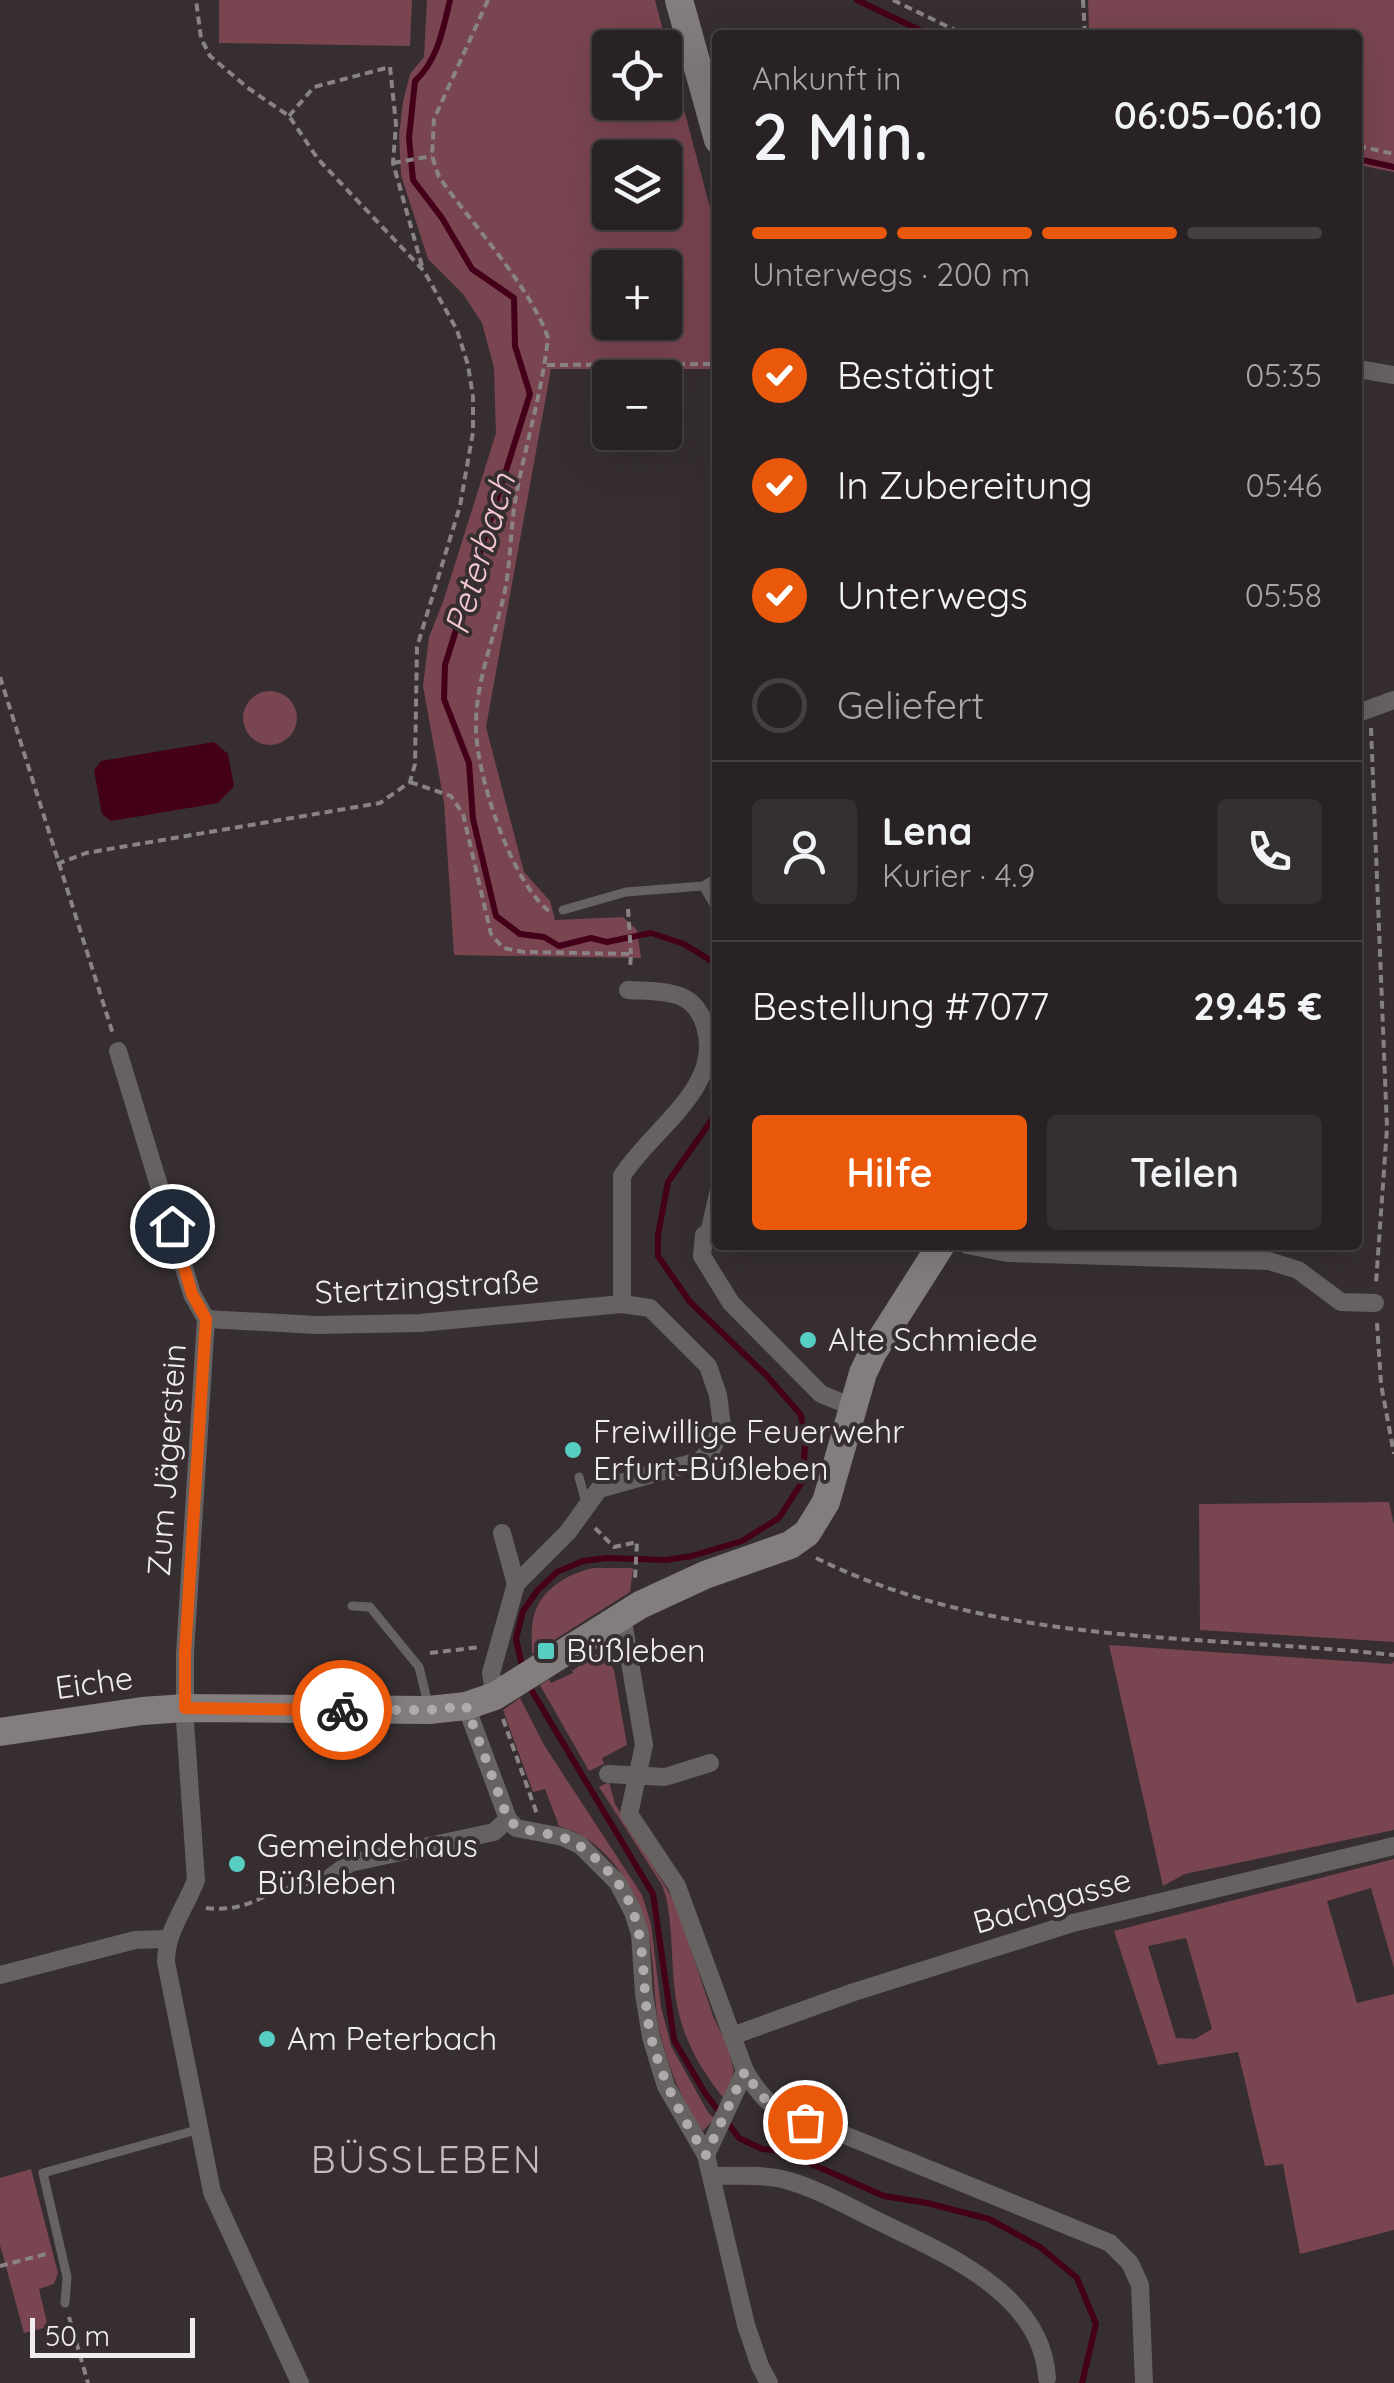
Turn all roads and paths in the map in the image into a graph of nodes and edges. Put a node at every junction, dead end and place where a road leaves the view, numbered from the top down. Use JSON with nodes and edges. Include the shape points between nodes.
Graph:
{"nodes":[{"id":1,"x":196,"y":0,"type":"edge"},
{"id":2,"x":488,"y":0,"type":"edge"},
{"id":3,"x":679,"y":0,"type":"edge"},
{"id":4,"x":893,"y":0,"type":"edge"},
{"id":5,"x":1083,"y":0,"type":"edge"},
{"id":6,"x":955,"y":30,"type":"edge"},
{"id":7,"x":1085,"y":30,"type":"edge"},
{"id":8,"x":289,"y":116,"type":"junction"},
{"id":9,"x":712,"y":118,"type":"edge"},
{"id":10,"x":1362,"y":147,"type":"edge"},
{"id":11,"x":1394,"y":154,"type":"edge"},
{"id":12,"x":429,"y":157,"type":"junction"},
{"id":13,"x":396,"y":162,"type":"junction"},
{"id":14,"x":424,"y":271,"type":"junction"},
{"id":15,"x":712,"y":364,"type":"edge"},
{"id":16,"x":545,"y":365,"type":"junction"},
{"id":17,"x":1362,"y":370,"type":"edge"},
{"id":18,"x":1394,"y":375,"type":"edge"},
{"id":19,"x":0,"y":676,"type":"edge"},
{"id":20,"x":1394,"y":700,"type":"edge"},
{"id":21,"x":1364,"y":711,"type":"edge"},
{"id":22,"x":410,"y":782,"type":"junction"},
{"id":23,"x":57,"y":864,"type":"junction"},
{"id":24,"x":712,"y":881,"type":"edge"},
{"id":25,"x":703,"y":886,"type":"junction"},
{"id":26,"x":626,"y":892,"type":"junction"},
{"id":27,"x":712,"y":901,"type":"edge"},
{"id":28,"x":563,"y":910,"type":"joint"},
{"id":29,"x":631,"y":954,"type":"junction"},
{"id":30,"x":628,"y":990,"type":"joint"},
{"id":31,"x":118,"y":1051,"type":"joint"},
{"id":32,"x":711,"y":1231,"type":"edge"},
{"id":33,"x":931,"y":1250,"type":"edge"},
{"id":34,"x":996,"y":1250,"type":"edge"},
{"id":35,"x":622,"y":1304,"type":"junction"},
{"id":36,"x":1375,"y":1304,"type":"junction"},
{"id":37,"x":206,"y":1319,"type":"junction"},
{"id":38,"x":852,"y":1407,"type":"junction"},
{"id":39,"x":1394,"y":1454,"type":"edge"},
{"id":40,"x":580,"y":1476,"type":"dead end"},
{"id":41,"x":584,"y":1510,"type":"junction"},
{"id":42,"x":502,"y":1533,"type":"dead end"},
{"id":43,"x":790,"y":1545,"type":"junction"},
{"id":44,"x":636,"y":1575,"type":"dead end"},
{"id":45,"x":516,"y":1584,"type":"junction"},
{"id":46,"x":352,"y":1606,"type":"dead end"},
{"id":47,"x":622,"y":1615,"type":"junction"},
{"id":48,"x":499,"y":1644,"type":"junction"},
{"id":49,"x":1394,"y":1655,"type":"edge"},
{"id":50,"x":410,"y":1656,"type":"junction"},
{"id":51,"x":515,"y":1682,"type":"junction"},
{"id":52,"x":466,"y":1706,"type":"junction"},
{"id":53,"x":185,"y":1708,"type":"junction"},
{"id":54,"x":429,"y":1710,"type":"junction"},
{"id":55,"x":0,"y":1732,"type":"edge"},
{"id":56,"x":710,"y":1763,"type":"dead end"},
{"id":57,"x":608,"y":1774,"type":"dead end"},
{"id":58,"x":637,"y":1774,"type":"junction"},
{"id":59,"x":508,"y":1819,"type":"junction"},
{"id":60,"x":543,"y":1832,"type":"junction"},
{"id":61,"x":1394,"y":1846,"type":"edge"},
{"id":62,"x":331,"y":1877,"type":"joint"},
{"id":63,"x":186,"y":1904,"type":"junction"},
{"id":64,"x":166,"y":1939,"type":"junction"},
{"id":65,"x":0,"y":1974,"type":"edge"},
{"id":66,"x":732,"y":2036,"type":"junction"},
{"id":67,"x":745,"y":2071,"type":"junction"},
{"id":68,"x":200,"y":2129,"type":"junction"},
{"id":69,"x":706,"y":2155,"type":"junction"},
{"id":70,"x":712,"y":2176,"type":"junction"},
{"id":71,"x":60,"y":2250,"type":"junction"},
{"id":72,"x":0,"y":2266,"type":"edge"},
{"id":73,"x":64,"y":2303,"type":"joint"},
{"id":74,"x":1048,"y":2378,"type":"dead end"},
{"id":75,"x":88,"y":2383,"type":"edge"},
{"id":76,"x":300,"y":2383,"type":"edge"},
{"id":77,"x":769,"y":2383,"type":"edge"},
{"id":78,"x":1144,"y":2383,"type":"edge"}],
"edges":[{"from":1,"to":8,"type":"path","via":[[200,38],[210,56]]},
{"from":2,"to":12,"type":"path","via":[[434,119]]},
{"from":3,"to":9,"type":"street"},
{"from":4,"to":6,"type":"path"},
{"from":5,"to":7,"type":"path"},
{"from":8,"to":13,"type":"path","via":[[314,86],[390,67]]},
{"from":8,"to":14,"type":"path","via":[[318,159]]},
{"from":10,"to":11,"type":"path"},
{"from":12,"to":13,"type":"path"},
{"from":12,"to":16,"type":"path","via":[[541,318],[548,338]]},
{"from":13,"to":14,"type":"path"},
{"from":14,"to":22,"type":"path","via":[[457,330],[474,397],[460,506],[417,647]]},
{"from":15,"to":16,"type":"path"},
{"from":16,"to":28,"type":"path","via":[[475,728],[513,864],[533,899],[549,911]]},
{"from":17,"to":18,"type":"street"},
{"from":19,"to":23,"type":"path"},
{"from":20,"to":21,"type":"street"},
{"from":21,"to":36,"type":"path","via":[[1386,1128]]},
{"from":22,"to":23,"type":"path","via":[[380,802],[86,852]]},
{"from":22,"to":29,"type":"path","via":[[451,796],[463,814],[491,934],[502,948]]},
{"from":23,"to":31,"type":"path"},
{"from":24,"to":25,"type":"lane"},
{"from":25,"to":26,"type":"lane"},
{"from":25,"to":27,"type":"lane"},
{"from":26,"to":28,"type":"lane"},
{"from":26,"to":29,"type":"path"},
{"from":29,"to":30,"type":"path"},
{"from":30,"to":35,"type":"street","via":[[673,992],[691,1000],[709,1048],[696,1087],[622,1176]]},
{"from":31,"to":37,"type":"street","name":"Zum Jägerstein","via":[[192,1294]]},
{"from":32,"to":38,"type":"street","via":[[702,1256],[731,1304],[822,1394]]},
{"from":33,"to":38,"type":"street","via":[[873,1352]]},
{"from":34,"to":36,"type":"street","via":[[1269,1262],[1298,1270],[1341,1302]]},
{"from":35,"to":37,"type":"street","name":"Stertzingstraße","via":[[420,1322]]},
{"from":35,"to":41,"type":"street","name":"Stertzingstraße","via":[[650,1308],[708,1366],[722,1426],[699,1462],[598,1490]]},
{"from":36,"to":39,"type":"path"},
{"from":37,"to":53,"type":"street","name":"Zum Jägerstein"},
{"from":38,"to":43,"type":"street","via":[[826,1502]]},
{"from":40,"to":41,"type":"lane"},
{"from":41,"to":44,"type":"path","via":[[614,1547],[637,1542]]},
{"from":41,"to":45,"type":"street"},
{"from":42,"to":45,"type":"street"},
{"from":43,"to":47,"type":"street","name":"Eiche"},
{"from":43,"to":49,"type":"path","via":[[945,1606],[1003,1619]]},
{"from":45,"to":48,"type":"street"},
{"from":46,"to":50,"type":"lane","via":[[370,1607]]},
{"from":47,"to":51,"type":"street","name":"Eiche"},
{"from":47,"to":58,"type":"street","via":[[644,1745]]},
{"from":48,"to":50,"type":"path"},
{"from":48,"to":51,"type":"street","via":[[491,1673]]},
{"from":50,"to":54,"type":"lane"},
{"from":51,"to":52,"type":"street","name":"Eiche"},
{"from":51,"to":60,"type":"path"},
{"from":52,"to":54,"type":"street","name":"Eiche"},
{"from":52,"to":59,"type":"street"},
{"from":53,"to":54,"type":"street","name":"Eiche"},
{"from":53,"to":55,"type":"street","name":"Eiche"},
{"from":53,"to":63,"type":"street","name":"Zum Jägerstein","via":[[196,1880]]},
{"from":56,"to":58,"type":"street","via":[[664,1778]]},
{"from":57,"to":58,"type":"street"},
{"from":58,"to":66,"type":"street","via":[[629,1814],[678,1886]]},
{"from":59,"to":60,"type":"street","via":[[516,1828]]},
{"from":59,"to":62,"type":"street","via":[[494,1832],[350,1862]]},
{"from":60,"to":69,"type":"street","via":[[580,1845],[618,1883],[640,1934],[651,2037],[666,2086]]},
{"from":61,"to":66,"type":"street","name":"Bachgasse","via":[[1073,1923]]},
{"from":62,"to":63,"type":"path","via":[[226,1910]]},
{"from":63,"to":64,"type":"street","name":"Zum Jägerstein"},
{"from":64,"to":65,"type":"street","via":[[135,1940]]},
{"from":64,"to":68,"type":"street"},
{"from":66,"to":67,"type":"street"},
{"from":67,"to":69,"type":"street"},
{"from":67,"to":78,"type":"street","via":[[759,2095],[785,2117],[825,2127],[1110,2243],[1140,2284]]},
{"from":68,"to":71,"type":"lane","via":[[43,2173]]},
{"from":68,"to":76,"type":"street","via":[[222,2220]]},
{"from":69,"to":70,"type":"street"},
{"from":70,"to":74,"type":"street","via":[[781,2179],[951,2255],[1004,2295],[1034,2331]]},
{"from":70,"to":77,"type":"street","via":[[746,2325]]},
{"from":71,"to":72,"type":"path"},
{"from":71,"to":73,"type":"lane"},
{"from":73,"to":75,"type":"path"}]}
